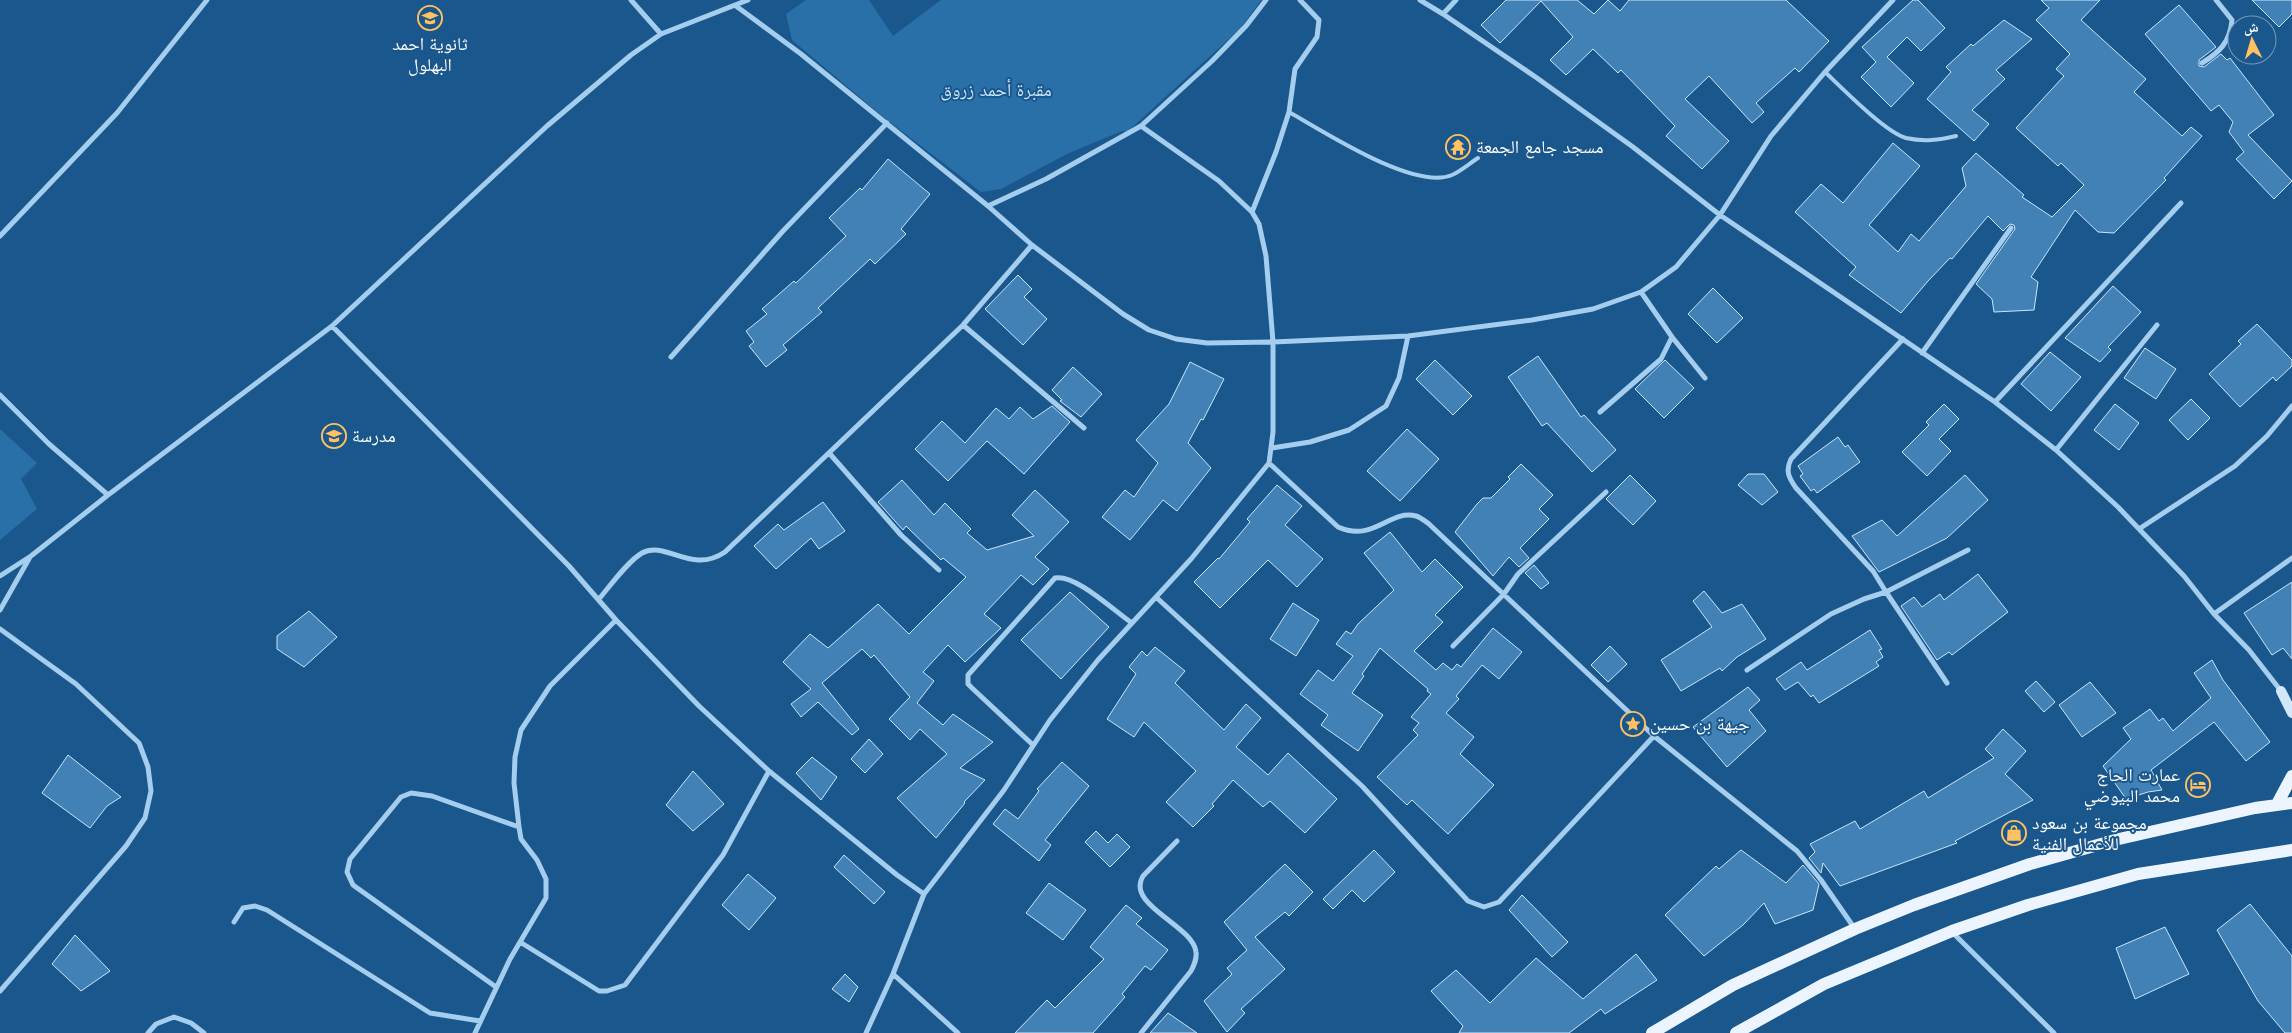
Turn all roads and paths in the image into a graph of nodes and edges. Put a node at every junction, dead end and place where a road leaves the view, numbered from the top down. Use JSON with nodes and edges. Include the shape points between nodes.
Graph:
{"nodes":[{"id":1,"x":207,"y":0,"type":"edge"},
{"id":2,"x":631,"y":0,"type":"edge"},
{"id":3,"x":748,"y":0,"type":"edge"},
{"id":4,"x":1266,"y":0,"type":"edge"},
{"id":5,"x":1300,"y":0,"type":"edge"},
{"id":6,"x":1420,"y":0,"type":"edge"},
{"id":7,"x":1456,"y":0,"type":"edge"},
{"id":8,"x":1893,"y":0,"type":"edge"},
{"id":9,"x":2216,"y":0,"type":"edge"},
{"id":10,"x":736,"y":6,"type":"junction"},
{"id":11,"x":1443,"y":14,"type":"junction"},
{"id":12,"x":661,"y":34,"type":"junction"},
{"id":13,"x":2202,"y":63,"type":"dead end"},
{"id":14,"x":1825,"y":72,"type":"junction"},
{"id":15,"x":1289,"y":112,"type":"junction"},
{"id":16,"x":888,"y":123,"type":"junction"},
{"id":17,"x":1141,"y":126,"type":"junction"},
{"id":18,"x":1956,"y":136,"type":"dead end"},
{"id":19,"x":1478,"y":158,"type":"dead end"},
{"id":20,"x":2181,"y":203,"type":"dead end"},
{"id":21,"x":988,"y":206,"type":"junction"},
{"id":22,"x":1252,"y":212,"type":"junction"},
{"id":23,"x":1720,"y":215,"type":"junction"},
{"id":24,"x":2011,"y":228,"type":"dead end"},
{"id":25,"x":0,"y":236,"type":"edge"},
{"id":26,"x":1032,"y":245,"type":"junction"},
{"id":27,"x":1641,"y":292,"type":"junction"},
{"id":28,"x":963,"y":325,"type":"junction"},
{"id":29,"x":2157,"y":325,"type":"dead end"},
{"id":30,"x":332,"y":326,"type":"junction"},
{"id":31,"x":1408,"y":336,"type":"junction"},
{"id":32,"x":1672,"y":337,"type":"junction"},
{"id":33,"x":1903,"y":339,"type":"junction"},
{"id":34,"x":1273,"y":342,"type":"junction"},
{"id":35,"x":1922,"y":353,"type":"junction"},
{"id":36,"x":671,"y":357,"type":"dead end"},
{"id":37,"x":1705,"y":378,"type":"dead end"},
{"id":38,"x":0,"y":395,"type":"edge"},
{"id":39,"x":1995,"y":402,"type":"junction"},
{"id":40,"x":2292,"y":406,"type":"edge"},
{"id":41,"x":1600,"y":412,"type":"dead end"},
{"id":42,"x":1084,"y":428,"type":"dead end"},
{"id":43,"x":1272,"y":448,"type":"junction"},
{"id":44,"x":2056,"y":450,"type":"junction"},
{"id":45,"x":830,"y":454,"type":"junction"},
{"id":46,"x":1269,"y":463,"type":"junction"},
{"id":47,"x":1606,"y":492,"type":"dead end"},
{"id":48,"x":108,"y":495,"type":"junction"},
{"id":49,"x":2139,"y":529,"type":"junction"},
{"id":50,"x":1968,"y":550,"type":"dead end"},
{"id":51,"x":30,"y":556,"type":"junction"},
{"id":52,"x":2292,"y":558,"type":"edge"},
{"id":53,"x":939,"y":570,"type":"dead end"},
{"id":54,"x":0,"y":576,"type":"edge"},
{"id":55,"x":1886,"y":592,"type":"junction"},
{"id":56,"x":1504,"y":594,"type":"junction"},
{"id":57,"x":1157,"y":598,"type":"junction"},
{"id":58,"x":599,"y":599,"type":"junction"},
{"id":59,"x":0,"y":610,"type":"edge"},
{"id":60,"x":2214,"y":614,"type":"junction"},
{"id":61,"x":616,"y":620,"type":"junction"},
{"id":62,"x":1132,"y":624,"type":"junction"},
{"id":63,"x":0,"y":629,"type":"edge"},
{"id":64,"x":1453,"y":646,"type":"dead end"},
{"id":65,"x":1747,"y":670,"type":"dead end"},
{"id":66,"x":1947,"y":682,"type":"dead end"},
{"id":67,"x":2281,"y":691,"type":"junction"},
{"id":68,"x":2292,"y":701,"type":"edge"},
{"id":69,"x":2292,"y":713,"type":"edge"},
{"id":70,"x":1654,"y":736,"type":"junction"},
{"id":71,"x":1033,"y":745,"type":"junction"},
{"id":72,"x":769,"y":772,"type":"junction"},
{"id":73,"x":2292,"y":776,"type":"edge"},
{"id":74,"x":2292,"y":803,"type":"edge"},
{"id":75,"x":2277,"y":804,"type":"junction"},
{"id":76,"x":519,"y":827,"type":"junction"},
{"id":77,"x":1177,"y":842,"type":"dead end"},
{"id":78,"x":2292,"y":850,"type":"edge"},
{"id":79,"x":924,"y":894,"type":"junction"},
{"id":80,"x":234,"y":922,"type":"dead end"},
{"id":81,"x":1855,"y":928,"type":"junction"},
{"id":82,"x":1952,"y":931,"type":"junction"},
{"id":83,"x":520,"y":942,"type":"junction"},
{"id":84,"x":893,"y":974,"type":"junction"},
{"id":85,"x":496,"y":988,"type":"junction"},
{"id":86,"x":0,"y":991,"type":"edge"},
{"id":87,"x":480,"y":1021,"type":"junction"},
{"id":88,"x":148,"y":1033,"type":"edge"},
{"id":89,"x":204,"y":1033,"type":"edge"},
{"id":90,"x":474,"y":1033,"type":"edge"},
{"id":91,"x":866,"y":1033,"type":"edge"},
{"id":92,"x":958,"y":1033,"type":"edge"},
{"id":93,"x":1141,"y":1033,"type":"edge"},
{"id":94,"x":1652,"y":1033,"type":"edge"},
{"id":95,"x":1736,"y":1033,"type":"edge"},
{"id":96,"x":2054,"y":1033,"type":"edge"}],
"edges":[{"from":1,"to":25,"type":"street","via":[[117,113]]},
{"from":2,"to":12,"type":"street"},
{"from":3,"to":10,"type":"street"},
{"from":4,"to":17,"type":"street","via":[[1246,26]]},
{"from":5,"to":15,"type":"street","via":[[1319,20],[1319,33],[1295,69]]},
{"from":6,"to":11,"type":"street"},
{"from":7,"to":11,"type":"street"},
{"from":8,"to":14,"type":"street"},
{"from":9,"to":13,"type":"street","via":[[2232,20],[2231,30],[2218,53]]},
{"from":10,"to":12,"type":"street"},
{"from":10,"to":16,"type":"street"},
{"from":11,"to":23,"type":"street","via":[[1625,141]]},
{"from":12,"to":30,"type":"street","via":[[547,126]]},
{"from":14,"to":18,"type":"lane","via":[[1873,116],[1904,137],[1931,141]]},
{"from":14,"to":23,"type":"street","via":[[1771,136]]},
{"from":15,"to":19,"type":"lane","via":[[1396,169],[1421,177],[1450,176]]},
{"from":15,"to":22,"type":"street"},
{"from":16,"to":21,"type":"street"},
{"from":16,"to":36,"type":"street","via":[[783,232]]},
{"from":17,"to":21,"type":"street","via":[[1046,179]]},
{"from":17,"to":22,"type":"street","via":[[1220,181]]},
{"from":20,"to":39,"type":"street"},
{"from":21,"to":26,"type":"street"},
{"from":22,"to":34,"type":"street","via":[[1264,242]]},
{"from":23,"to":27,"type":"street","via":[[1676,267]]},
{"from":23,"to":33,"type":"street"},
{"from":24,"to":35,"type":"street"},
{"from":26,"to":28,"type":"street"},
{"from":26,"to":34,"type":"street","via":[[1149,330],[1176,339],[1207,343]]},
{"from":27,"to":31,"type":"street","via":[[1593,309]]},
{"from":27,"to":32,"type":"street"},
{"from":28,"to":42,"type":"street"},
{"from":28,"to":45,"type":"street"},
{"from":29,"to":44,"type":"street"},
{"from":30,"to":48,"type":"street"},
{"from":30,"to":58,"type":"street"},
{"from":31,"to":34,"type":"street"},
{"from":31,"to":43,"type":"street","via":[[1399,378],[1386,406],[1349,430],[1310,442]]},
{"from":32,"to":37,"type":"street"},
{"from":32,"to":41,"type":"street","via":[[1660,358]]},
{"from":33,"to":35,"type":"street"},
{"from":33,"to":55,"type":"street","via":[[1788,465],[1788,473],[1796,488],[1873,571]]},
{"from":34,"to":43,"type":"street"},
{"from":35,"to":39,"type":"street"},
{"from":38,"to":48,"type":"street","via":[[49,444]]},
{"from":39,"to":44,"type":"street"},
{"from":40,"to":49,"type":"street","via":[[2267,436],[2234,466]]},
{"from":43,"to":46,"type":"street"},
{"from":44,"to":49,"type":"street"},
{"from":45,"to":53,"type":"street","via":[[901,535]]},
{"from":45,"to":58,"type":"street","via":[[715,559],[701,561],[658,550],[644,552]]},
{"from":46,"to":56,"type":"street","via":[[1338,527],[1348,532],[1364,532],[1397,518],[1417,516]]},
{"from":46,"to":57,"type":"street"},
{"from":47,"to":56,"type":"street","via":[[1518,574]]},
{"from":48,"to":51,"type":"street"},
{"from":49,"to":60,"type":"street","via":[[2184,576]]},
{"from":50,"to":55,"type":"street"},
{"from":51,"to":54,"type":"street"},
{"from":51,"to":59,"type":"street"},
{"from":52,"to":60,"type":"street"},
{"from":55,"to":65,"type":"street","via":[[1831,614]]},
{"from":55,"to":66,"type":"street"},
{"from":56,"to":64,"type":"street"},
{"from":56,"to":70,"type":"street"},
{"from":57,"to":62,"type":"street"},
{"from":57,"to":70,"type":"street","via":[[1362,786],[1468,901],[1484,907],[1499,902]]},
{"from":58,"to":61,"type":"street"},
{"from":60,"to":67,"type":"street","via":[[2249,650]]},
{"from":61,"to":72,"type":"street"},
{"from":61,"to":76,"type":"street","via":[[550,686],[521,730],[514,783]]},
{"from":62,"to":71,"type":"street","via":[[1098,660]]},
{"from":62,"to":71,"type":"street","via":[[1073,580],[1055,578],[968,675],[968,684]]},
{"from":63,"to":86,"type":"street","via":[[76,684],[139,744],[148,767],[150,791],[145,818],[126,846]]},
{"from":67,"to":68,"type":"street"},
{"from":67,"to":69,"type":"street"},
{"from":70,"to":81,"type":"street","via":[[1797,851]]},
{"from":71,"to":79,"type":"street","via":[[1004,790]]},
{"from":72,"to":79,"type":"street"},
{"from":72,"to":83,"type":"street","via":[[723,855],[626,985],[600,991]]},
{"from":73,"to":75,"type":"main road"},
{"from":74,"to":75,"type":"main road"},
{"from":75,"to":81,"type":"main road","via":[[2030,864]]},
{"from":76,"to":83,"type":"street","via":[[522,839],[546,879],[546,898]]},
{"from":76,"to":85,"type":"street","via":[[432,796],[411,793],[401,797],[350,859],[348,872],[353,885]]},
{"from":77,"to":93,"type":"street","via":[[1143,876],[1139,882],[1140,892],[1146,901],[1192,940],[1195,962]]},
{"from":78,"to":82,"type":"main road","via":[[2138,874],[2028,905]]},
{"from":79,"to":84,"type":"street"},
{"from":80,"to":87,"type":"street","via":[[243,908],[255,906],[267,910],[430,1013]]},
{"from":81,"to":94,"type":"main road","via":[[1733,985]]},
{"from":82,"to":95,"type":"main road","via":[[1824,984]]},
{"from":82,"to":96,"type":"street"},
{"from":83,"to":85,"type":"street"},
{"from":84,"to":91,"type":"street"},
{"from":84,"to":92,"type":"street"},
{"from":85,"to":87,"type":"street"},
{"from":87,"to":90,"type":"street"},
{"from":88,"to":89,"type":"street","via":[[156,1024],[174,1017],[191,1023]]}]}
